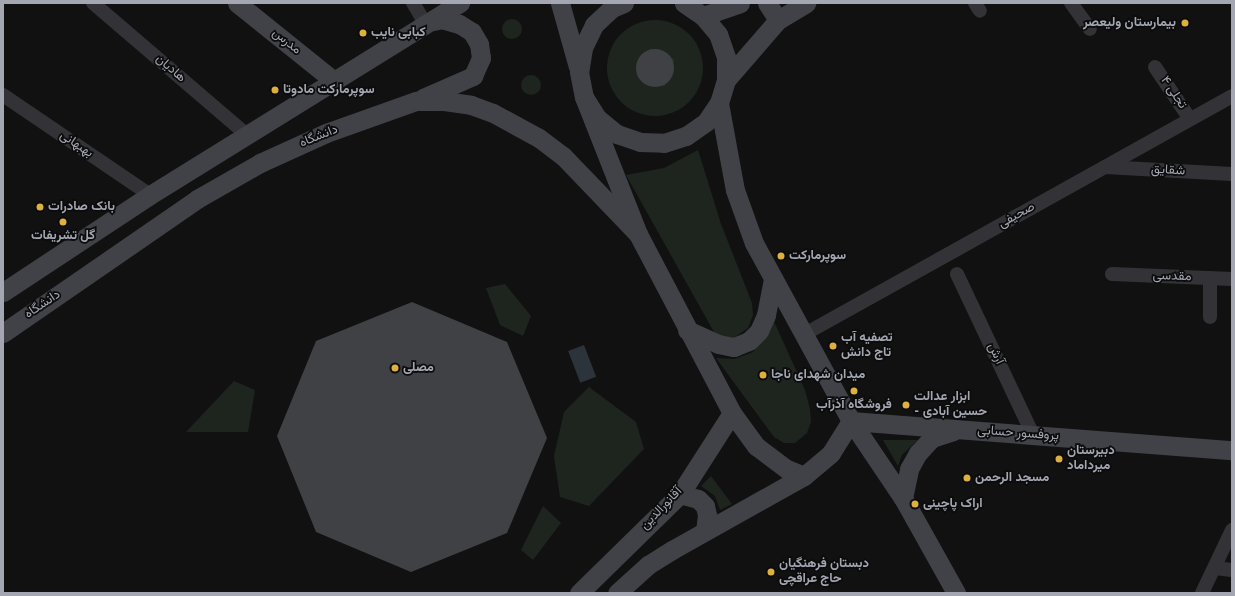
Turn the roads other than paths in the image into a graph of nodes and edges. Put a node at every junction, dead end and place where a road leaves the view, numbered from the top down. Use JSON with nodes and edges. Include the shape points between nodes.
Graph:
{"nodes":[{"id":1,"x":93,"y":3,"type":"edge"},
{"id":2,"x":237,"y":3,"type":"edge"},
{"id":3,"x":413,"y":3,"type":"edge"},
{"id":4,"x":460,"y":3,"type":"edge"},
{"id":5,"x":560,"y":3,"type":"edge"},
{"id":6,"x":624,"y":3,"type":"edge"},
{"id":7,"x":684,"y":3,"type":"edge"},
{"id":8,"x":740,"y":3,"type":"edge"},
{"id":9,"x":767,"y":3,"type":"edge"},
{"id":10,"x":806,"y":3,"type":"edge"},
{"id":11,"x":1070,"y":3,"type":"edge"},
{"id":12,"x":703,"y":16,"type":"junction"},
{"id":13,"x":778,"y":20,"type":"junction"},
{"id":14,"x":429,"y":23,"type":"junction"},
{"id":15,"x":1090,"y":29,"type":"dead end"},
{"id":16,"x":1155,"y":67,"type":"dead end"},
{"id":17,"x":579,"y":72,"type":"junction"},
{"id":18,"x":726,"y":80,"type":"junction"},
{"id":19,"x":334,"y":81,"type":"junction"},
{"id":20,"x":3,"y":95,"type":"edge"},
{"id":21,"x":1232,"y":96,"type":"edge"},
{"id":22,"x":584,"y":97,"type":"junction"},
{"id":23,"x":416,"y":101,"type":"junction"},
{"id":24,"x":720,"y":103,"type":"junction"},
{"id":25,"x":1190,"y":119,"type":"junction"},
{"id":26,"x":246,"y":134,"type":"junction"},
{"id":27,"x":1104,"y":167,"type":"junction"},
{"id":28,"x":1232,"y":174,"type":"edge"},
{"id":29,"x":150,"y":195,"type":"junction"},
{"id":30,"x":638,"y":234,"type":"junction"},
{"id":31,"x":957,"y":274,"type":"dead end"},
{"id":32,"x":1112,"y":274,"type":"dead end"},
{"id":33,"x":1210,"y":278,"type":"junction"},
{"id":34,"x":773,"y":279,"type":"junction"},
{"id":35,"x":1232,"y":279,"type":"edge"},
{"id":36,"x":3,"y":292,"type":"edge"},
{"id":37,"x":1210,"y":317,"type":"dead end"},
{"id":38,"x":687,"y":330,"type":"junction"},
{"id":39,"x":3,"y":333,"type":"edge"},
{"id":40,"x":803,"y":335,"type":"junction"},
{"id":41,"x":732,"y":413,"type":"junction"},
{"id":42,"x":851,"y":421,"type":"junction"},
{"id":43,"x":957,"y":429,"type":"junction"},
{"id":44,"x":1033,"y":435,"type":"junction"},
{"id":45,"x":1232,"y":450,"type":"edge"},
{"id":46,"x":804,"y":476,"type":"junction"},
{"id":47,"x":680,"y":494,"type":"junction"},
{"id":48,"x":903,"y":498,"type":"junction"},
{"id":49,"x":1232,"y":530,"type":"edge"},
{"id":50,"x":705,"y":531,"type":"junction"},
{"id":51,"x":1215,"y":568,"type":"junction"},
{"id":52,"x":1232,"y":570,"type":"edge"},
{"id":53,"x":579,"y":593,"type":"edge"},
{"id":54,"x":617,"y":593,"type":"edge"},
{"id":55,"x":956,"y":593,"type":"edge"},
{"id":56,"x":1202,"y":593,"type":"edge"}],
"edges":[{"from":1,"to":26,"type":"street","name":"هادیان"},
{"from":2,"to":19,"type":"main road","name":"مدرس"},
{"from":3,"to":14,"type":"street"},
{"from":4,"to":14,"type":"main road"},
{"from":5,"to":17,"type":"main road"},
{"from":6,"to":17,"type":"main road","via":[[612,8],[594,25],[583,48]]},
{"from":7,"to":12,"type":"main road"},
{"from":8,"to":12,"type":"main road"},
{"from":9,"to":13,"type":"main road"},
{"from":10,"to":13,"type":"main road"},
{"from":11,"to":15,"type":"street"},
{"from":12,"to":18,"type":"main road","via":[[718,34],[723,49]]},
{"from":13,"to":18,"type":"main road"},
{"from":14,"to":19,"type":"main road"},
{"from":14,"to":23,"type":"main road","via":[[442,19],[472,32],[479,44],[481,58],[473,76]]},
{"from":16,"to":25,"type":"street","name":"تجلی ۴"},
{"from":17,"to":22,"type":"main road"},
{"from":18,"to":24,"type":"main road"},
{"from":19,"to":26,"type":"main road"},
{"from":20,"to":29,"type":"street","name":"بهبهانی"},
{"from":21,"to":25,"type":"street","name":"صحیفی"},
{"from":22,"to":24,"type":"main road","via":[[597,118],[617,134],[640,142],[664,143],[686,136],[706,122]]},
{"from":22,"to":30,"type":"main road"},
{"from":23,"to":30,"type":"main road","name":"دانشگاه","via":[[444,101],[471,105],[493,113],[539,138],[563,156]]},
{"from":23,"to":39,"type":"main road","name":"دانشگاه","via":[[326,133],[260,163],[197,199]]},
{"from":24,"to":34,"type":"main road","via":[[735,190],[754,243]]},
{"from":25,"to":27,"type":"street","name":"صحیفی"},
{"from":26,"to":29,"type":"main road"},
{"from":27,"to":28,"type":"street","name":"شقایق"},
{"from":27,"to":40,"type":"street","name":"صحیفی"},
{"from":29,"to":36,"type":"main road"},
{"from":30,"to":38,"type":"main road"},
{"from":31,"to":44,"type":"street","name":"آرش"},
{"from":32,"to":33,"type":"street","name":"مقدسی"},
{"from":33,"to":35,"type":"street","name":"مقدسی"},
{"from":33,"to":37,"type":"street"},
{"from":34,"to":38,"type":"main road","via":[[766,315],[759,331],[749,341],[734,346],[718,344]]},
{"from":34,"to":40,"type":"main road"},
{"from":38,"to":41,"type":"main road"},
{"from":40,"to":42,"type":"main road"},
{"from":41,"to":46,"type":"main road","via":[[756,446],[787,469]]},
{"from":41,"to":47,"type":"main road","name":"آقانورالدین"},
{"from":42,"to":43,"type":"main road","name":"پروفسور حسابی"},
{"from":42,"to":46,"type":"main road","via":[[831,453]]},
{"from":42,"to":48,"type":"main road"},
{"from":43,"to":44,"type":"main road","name":"پروفسور حسابی"},
{"from":43,"to":48,"type":"main road","via":[[932,438],[918,453],[909,469]]},
{"from":44,"to":45,"type":"main road","name":"پروفسور حسابی"},
{"from":46,"to":50,"type":"main road"},
{"from":47,"to":50,"type":"main road","via":[[698,498],[705,506]]},
{"from":47,"to":53,"type":"main road","name":"آقانورالدین"},
{"from":48,"to":55,"type":"main road"},
{"from":49,"to":51,"type":"street"},
{"from":50,"to":54,"type":"main road","via":[[648,565]]},
{"from":51,"to":52,"type":"street"},
{"from":51,"to":56,"type":"street"}]}
